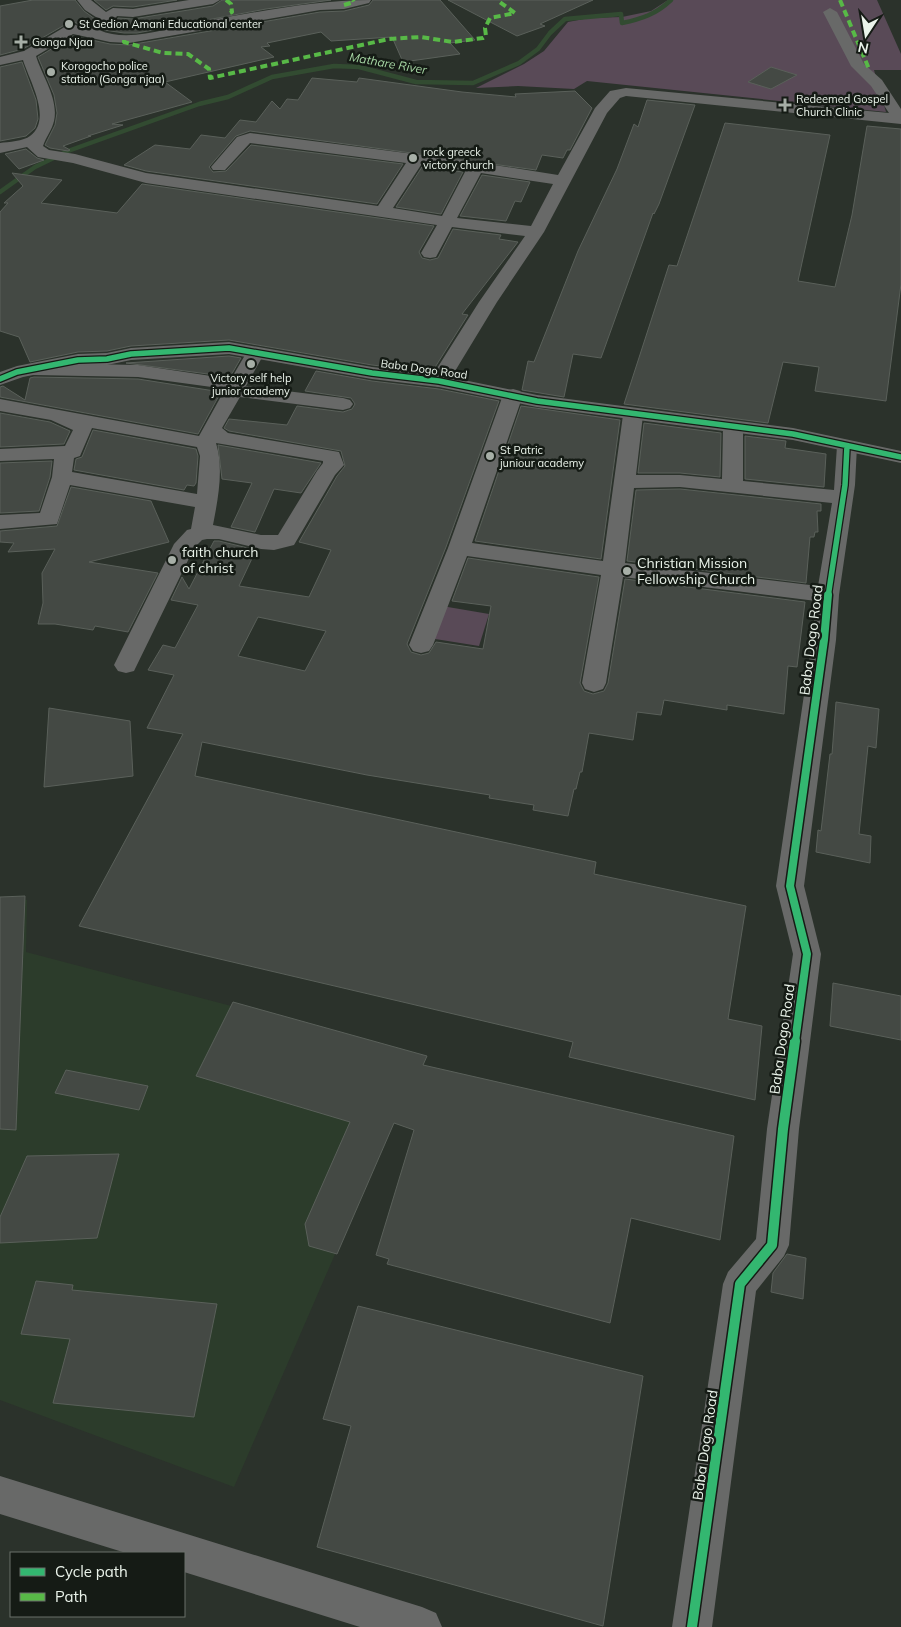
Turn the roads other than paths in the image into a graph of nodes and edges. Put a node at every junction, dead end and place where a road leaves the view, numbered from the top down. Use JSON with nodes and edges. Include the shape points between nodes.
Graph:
{"nodes":[{"id":1,"x":84,"y":0,"type":"edge"},
{"id":2,"x":213,"y":0,"type":"edge"},
{"id":3,"x":364,"y":0,"type":"edge"},
{"id":4,"x":830,"y":12,"type":"dead end"},
{"id":5,"x":108,"y":19,"type":"junction"},
{"id":6,"x":83,"y":34,"type":"junction"},
{"id":7,"x":29,"y":54,"type":"junction"},
{"id":8,"x":0,"y":61,"type":"edge"},
{"id":9,"x":901,"y":119,"type":"edge"},
{"id":10,"x":37,"y":140,"type":"junction"},
{"id":11,"x":0,"y":148,"type":"edge"},
{"id":12,"x":416,"y":160,"type":"junction"},
{"id":13,"x":219,"y":167,"type":"dead end"},
{"id":14,"x":476,"y":167,"type":"junction"},
{"id":15,"x":563,"y":181,"type":"junction"},
{"id":16,"x":382,"y":212,"type":"junction"},
{"id":17,"x":448,"y":222,"type":"junction"},
{"id":18,"x":536,"y":232,"type":"junction"},
{"id":19,"x":430,"y":253,"type":"dead end"},
{"id":20,"x":255,"y":354,"type":"junction"},
{"id":21,"x":34,"y":369,"type":"junction"},
{"id":22,"x":0,"y":379,"type":"edge"},
{"id":23,"x":439,"y":381,"type":"junction"},
{"id":24,"x":235,"y":390,"type":"junction"},
{"id":25,"x":513,"y":395,"type":"junction"},
{"id":26,"x":343,"y":404,"type":"dead end"},
{"id":27,"x":0,"y":405,"type":"edge"},
{"id":28,"x":46,"y":413,"type":"junction"},
{"id":29,"x":633,"y":415,"type":"junction"},
{"id":30,"x":733,"y":428,"type":"junction"},
{"id":31,"x":208,"y":437,"type":"junction"},
{"id":32,"x":846,"y":446,"type":"junction"},
{"id":33,"x":73,"y":452,"type":"junction"},
{"id":34,"x":0,"y":455,"type":"edge"},
{"id":35,"x":901,"y":457,"type":"edge"},
{"id":36,"x":62,"y":477,"type":"junction"},
{"id":37,"x":624,"y":482,"type":"junction"},
{"id":38,"x":732,"y":486,"type":"junction"},
{"id":39,"x":842,"y":498,"type":"junction"},
{"id":40,"x":208,"y":502,"type":"junction"},
{"id":41,"x":0,"y":522,"type":"edge"},
{"id":42,"x":201,"y":532,"type":"junction"},
{"id":43,"x":459,"y":548,"type":"junction"},
{"id":44,"x":612,"y":569,"type":"junction"},
{"id":45,"x":828,"y":595,"type":"junction"},
{"id":46,"x":421,"y":646,"type":"dead end"},
{"id":47,"x":126,"y":666,"type":"dead end"},
{"id":48,"x":594,"y":683,"type":"dead end"},
{"id":49,"x":0,"y":1494,"type":"edge"},
{"id":50,"x":184,"y":1552,"type":"edge"},
{"id":51,"x":185,"y":1552,"type":"edge"},
{"id":52,"x":422,"y":1627,"type":"edge"},
{"id":53,"x":692,"y":1627,"type":"edge"}],
"edges":[{"from":1,"to":5,"type":"street"},
{"from":2,"to":5,"type":"street","via":[[113,12]]},
{"from":3,"to":6,"type":"street","via":[[124,40],[102,38],[93,32]]},
{"from":4,"to":9,"type":"street","via":[[858,66],[877,83]]},
{"from":5,"to":6,"type":"street"},
{"from":6,"to":7,"type":"street","via":[[73,28]]},
{"from":7,"to":8,"type":"street"},
{"from":7,"to":10,"type":"street","via":[[31,67],[44,90],[47,107],[43,132]]},
{"from":9,"to":15,"type":"street","via":[[626,92],[615,94],[600,111]]},
{"from":10,"to":11,"type":"street"},
{"from":10,"to":16,"type":"street","via":[[36,149],[42,154],[132,176]]},
{"from":12,"to":13,"type":"street","via":[[246,138]]},
{"from":12,"to":14,"type":"street"},
{"from":12,"to":16,"type":"street"},
{"from":14,"to":15,"type":"street"},
{"from":14,"to":17,"type":"street"},
{"from":15,"to":18,"type":"street"},
{"from":16,"to":17,"type":"street"},
{"from":17,"to":18,"type":"street"},
{"from":17,"to":19,"type":"street"},
{"from":18,"to":23,"type":"street","via":[[492,295]]},
{"from":20,"to":21,"type":"street","name":"Baba Dogo Road","via":[[229,348],[131,354]]},
{"from":20,"to":23,"type":"street","name":"Baba Dogo Road"},
{"from":20,"to":24,"type":"street"},
{"from":21,"to":22,"type":"street","name":"Baba Dogo Road"},
{"from":21,"to":24,"type":"street","via":[[138,371],[224,383]]},
{"from":23,"to":25,"type":"street","name":"Baba Dogo Road"},
{"from":24,"to":26,"type":"street"},
{"from":24,"to":31,"type":"street"},
{"from":25,"to":29,"type":"street","name":"Baba Dogo Road"},
{"from":25,"to":43,"type":"street"},
{"from":27,"to":28,"type":"street"},
{"from":28,"to":31,"type":"street"},
{"from":28,"to":33,"type":"street","via":[[81,426],[83,429]]},
{"from":29,"to":30,"type":"street","name":"Baba Dogo Road"},
{"from":29,"to":37,"type":"street"},
{"from":30,"to":32,"type":"street","name":"Baba Dogo Road","via":[[793,434]]},
{"from":30,"to":38,"type":"street"},
{"from":31,"to":40,"type":"street"},
{"from":31,"to":42,"type":"street","via":[[332,456],[334,465],[327,471],[286,540],[275,543]]},
{"from":32,"to":35,"type":"street","name":"Baba Dogo Road"},
{"from":32,"to":39,"type":"street","name":"Baba Dogo Road"},
{"from":33,"to":34,"type":"street"},
{"from":33,"to":36,"type":"street","via":[[65,454]]},
{"from":36,"to":40,"type":"street"},
{"from":36,"to":41,"type":"street","via":[[49,519]]},
{"from":37,"to":38,"type":"street","via":[[680,480]]},
{"from":37,"to":44,"type":"street"},
{"from":38,"to":39,"type":"street"},
{"from":39,"to":45,"type":"street","name":"Baba Dogo Road"},
{"from":40,"to":42,"type":"street"},
{"from":42,"to":47,"type":"street","via":[[185,544]]},
{"from":43,"to":44,"type":"street"},
{"from":43,"to":46,"type":"street"},
{"from":44,"to":45,"type":"street"},
{"from":44,"to":48,"type":"street"},
{"from":45,"to":53,"type":"street","name":"Baba Dogo Road","via":[[790,886],[807,954],[783,1129],[772,1245],[740,1284]]},
{"from":49,"to":50,"type":"street"},
{"from":51,"to":52,"type":"street"}]}
